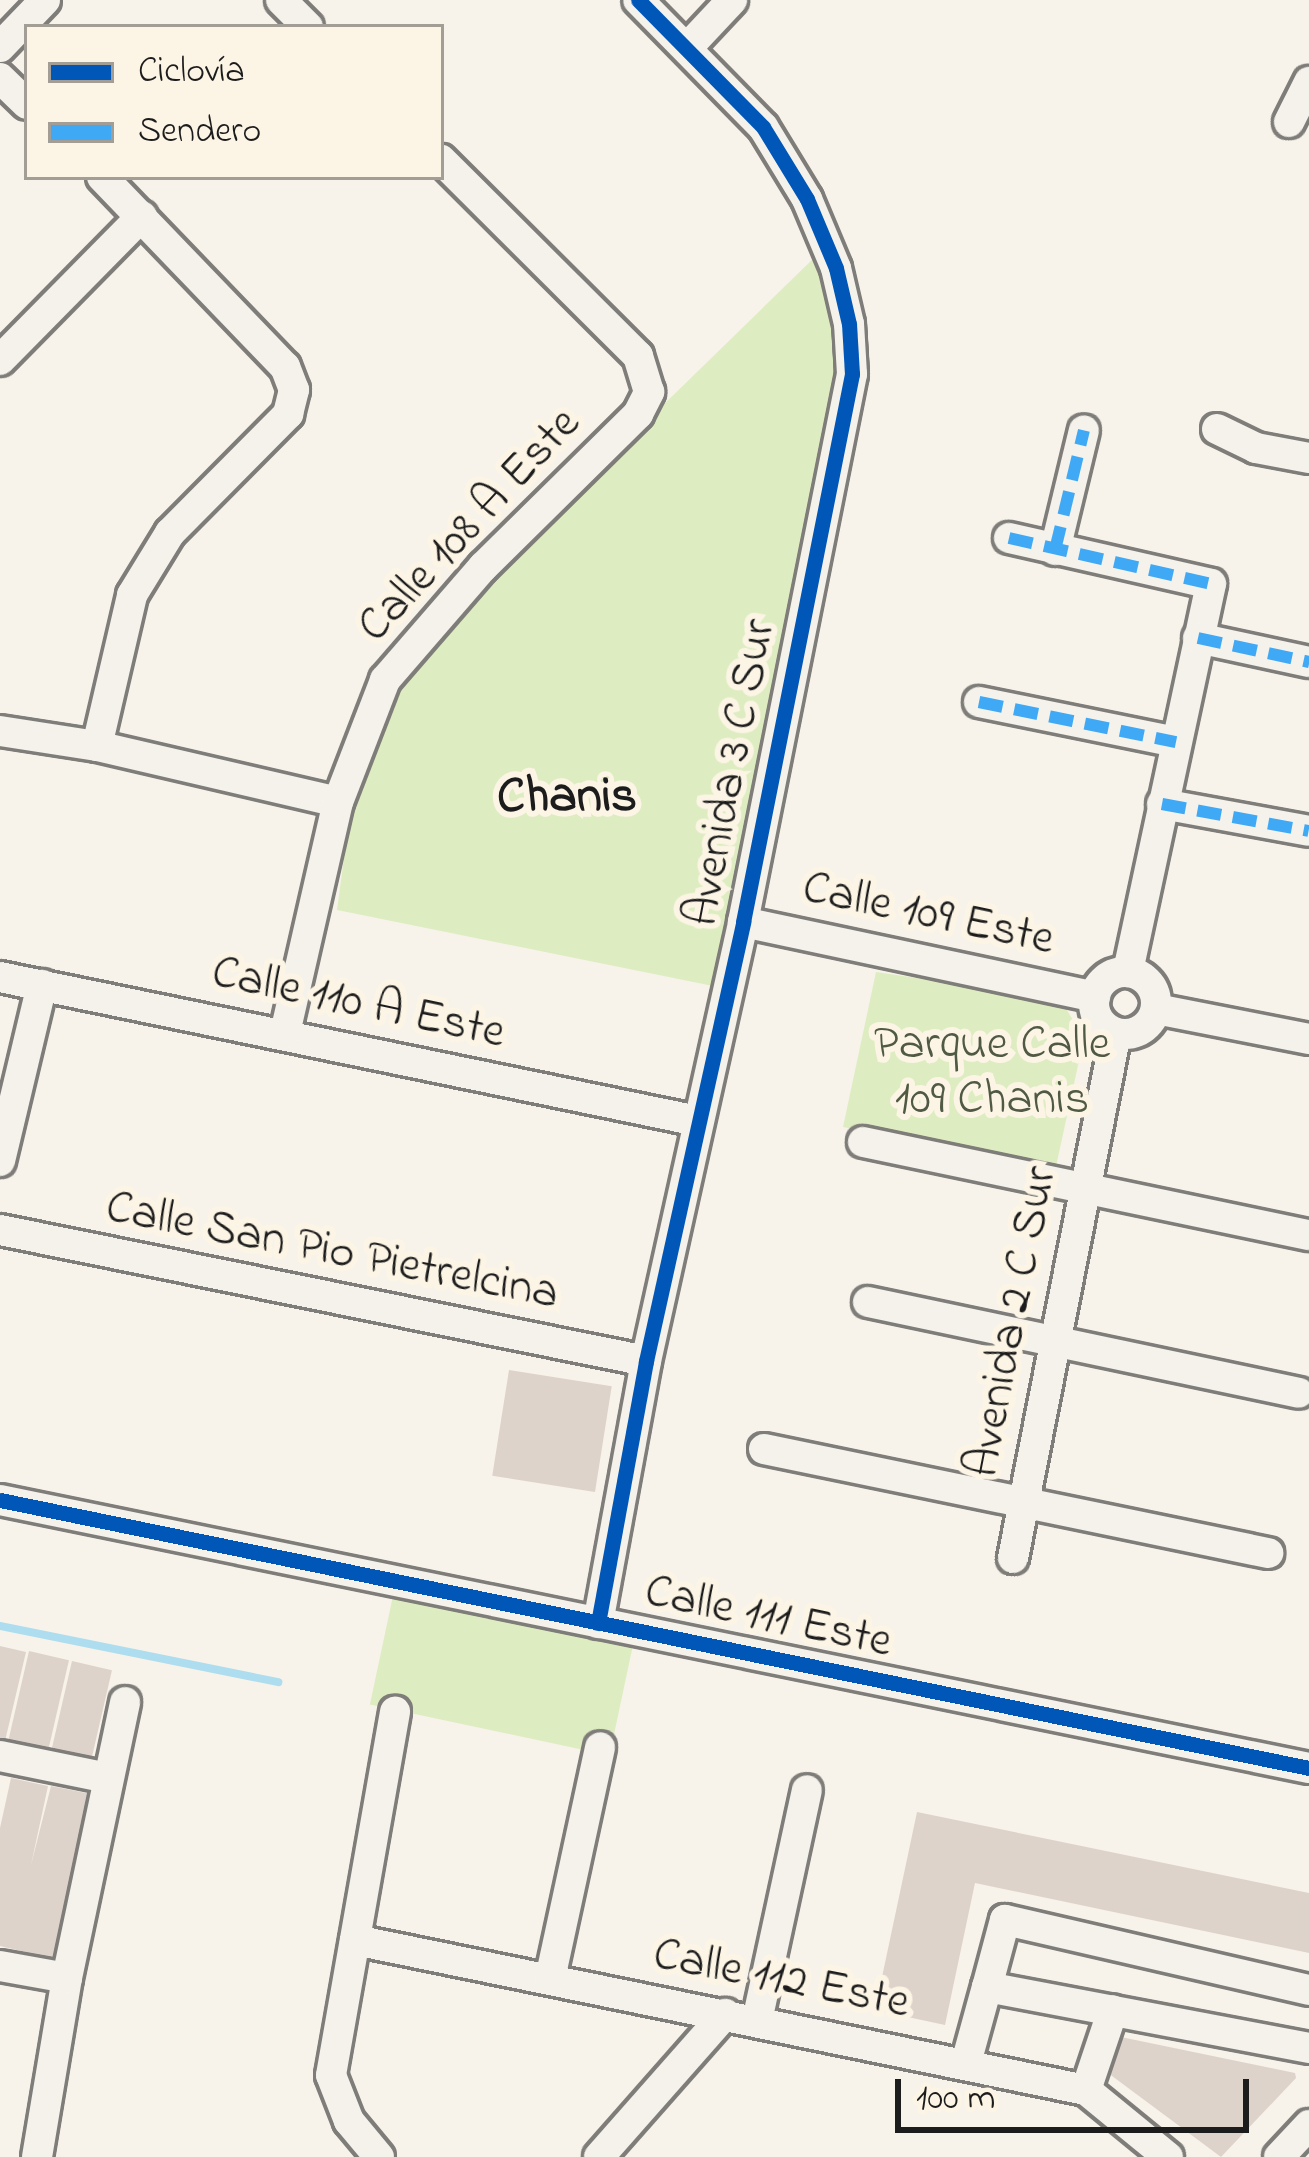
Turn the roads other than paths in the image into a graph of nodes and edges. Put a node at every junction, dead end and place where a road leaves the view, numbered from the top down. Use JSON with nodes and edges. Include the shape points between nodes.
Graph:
{"nodes":[{"id":1,"x":45,"y":0,"type":"edge"},
{"id":2,"x":281,"y":0,"type":"edge"},
{"id":3,"x":638,"y":0,"type":"edge"},
{"id":4,"x":733,"y":0,"type":"edge"},
{"id":5,"x":305,"y":24,"type":"edge"},
{"id":6,"x":0,"y":47,"type":"edge"},
{"id":7,"x":687,"y":48,"type":"junction"},
{"id":8,"x":0,"y":78,"type":"edge"},
{"id":9,"x":1309,"y":82,"type":"edge"},
{"id":10,"x":24,"y":101,"type":"edge"},
{"id":11,"x":1289,"y":122,"type":"dead end"},
{"id":12,"x":444,"y":163,"type":"edge"},
{"id":13,"x":105,"y":180,"type":"edge"},
{"id":14,"x":142,"y":216,"type":"junction"},
{"id":15,"x":0,"y":360,"type":"edge"},
{"id":16,"x":1217,"y":429,"type":"dead end"},
{"id":17,"x":1084,"y":430,"type":"dead end"},
{"id":18,"x":1309,"y":458,"type":"edge"},
{"id":19,"x":1009,"y":538,"type":"dead end"},
{"id":20,"x":1054,"y":550,"type":"junction"},
{"id":21,"x":1198,"y":638,"type":"junction"},
{"id":22,"x":1309,"y":662,"type":"edge"},
{"id":23,"x":979,"y":702,"type":"dead end"},
{"id":24,"x":0,"y":731,"type":"edge"},
{"id":25,"x":1176,"y":742,"type":"junction"},
{"id":26,"x":97,"y":746,"type":"junction"},
{"id":27,"x":338,"y":802,"type":"junction"},
{"id":28,"x":1162,"y":804,"type":"junction"},
{"id":29,"x":1309,"y":831,"type":"edge"},
{"id":30,"x":743,"y":922,"type":"junction"},
{"id":31,"x":1128,"y":972,"type":"junction"},
{"id":32,"x":0,"y":977,"type":"edge"},
{"id":33,"x":42,"y":985,"type":"junction"},
{"id":34,"x":1095,"y":997,"type":"junction"},
{"id":35,"x":1156,"y":1010,"type":"junction"},
{"id":36,"x":285,"y":1033,"type":"junction"},
{"id":37,"x":1116,"y":1033,"type":"junction"},
{"id":38,"x":1309,"y":1040,"type":"edge"},
{"id":39,"x":698,"y":1121,"type":"junction"},
{"id":40,"x":863,"y":1142,"type":"dead end"},
{"id":41,"x":0,"y":1161,"type":"edge"},
{"id":42,"x":1086,"y":1188,"type":"junction"},
{"id":43,"x":0,"y":1230,"type":"edge"},
{"id":44,"x":1309,"y":1235,"type":"edge"},
{"id":45,"x":868,"y":1302,"type":"dead end"},
{"id":46,"x":1055,"y":1342,"type":"junction"},
{"id":47,"x":646,"y":1361,"type":"junction"},
{"id":48,"x":1298,"y":1393,"type":"dead end"},
{"id":49,"x":764,"y":1449,"type":"dead end"},
{"id":50,"x":0,"y":1500,"type":"edge"},
{"id":51,"x":1024,"y":1502,"type":"junction"},
{"id":52,"x":1268,"y":1553,"type":"dead end"},
{"id":53,"x":1013,"y":1558,"type":"dead end"},
{"id":54,"x":598,"y":1623,"type":"junction"},
{"id":55,"x":125,"y":1702,"type":"dead end"},
{"id":56,"x":394,"y":1712,"type":"dead end"},
{"id":57,"x":600,"y":1748,"type":"dead end"},
{"id":58,"x":0,"y":1756,"type":"edge"},
{"id":59,"x":1309,"y":1768,"type":"edge"},
{"id":60,"x":109,"y":1778,"type":"junction"},
{"id":61,"x":807,"y":1790,"type":"dead end"},
{"id":62,"x":355,"y":1940,"type":"junction"},
{"id":63,"x":0,"y":1966,"type":"edge"},
{"id":64,"x":67,"y":1978,"type":"junction"},
{"id":65,"x":550,"y":1979,"type":"junction"},
{"id":66,"x":987,"y":1987,"type":"junction"},
{"id":67,"x":1309,"y":1990,"type":"edge"},
{"id":68,"x":1113,"y":2010,"type":"junction"},
{"id":69,"x":725,"y":2014,"type":"junction"},
{"id":70,"x":757,"y":2021,"type":"junction"},
{"id":71,"x":1309,"y":2048,"type":"edge"},
{"id":72,"x":966,"y":2063,"type":"junction"},
{"id":73,"x":1086,"y":2090,"type":"junction"},
{"id":74,"x":1309,"y":2125,"type":"edge"},
{"id":75,"x":37,"y":2157,"type":"edge"},
{"id":76,"x":379,"y":2157,"type":"edge"},
{"id":77,"x":599,"y":2157,"type":"edge"},
{"id":78,"x":1168,"y":2157,"type":"edge"},
{"id":79,"x":1279,"y":2157,"type":"edge"}],
"edges":[{"from":1,"to":6,"type":"street"},
{"from":2,"to":5,"type":"street"},
{"from":3,"to":7,"type":"street","name":"Avenida 3 C Sur"},
{"from":4,"to":7,"type":"street"},
{"from":7,"to":30,"type":"street","name":"Avenida 3 C Sur","via":[[763,127],[807,199],[849,324],[852,374]]},
{"from":8,"to":10,"type":"street"},
{"from":9,"to":11,"type":"street"},
{"from":12,"to":27,"type":"street","name":"Calle 108 A Este","via":[[638,356],[649,392],[638,414],[483,567],[385,680]]},
{"from":13,"to":14,"type":"street"},
{"from":14,"to":15,"type":"street"},
{"from":14,"to":26,"type":"street","via":[[285,367],[293,403],[170,533],[131,595]]},
{"from":16,"to":18,"type":"street","via":[[1256,448]]},
{"from":17,"to":20,"type":"street"},
{"from":19,"to":20,"type":"street"},
{"from":20,"to":21,"type":"street","via":[[1211,584]]},
{"from":21,"to":22,"type":"street"},
{"from":21,"to":25,"type":"street"},
{"from":23,"to":25,"type":"street"},
{"from":24,"to":26,"type":"street"},
{"from":25,"to":28,"type":"street"},
{"from":26,"to":27,"type":"street"},
{"from":27,"to":36,"type":"street","name":"Calle 108 A Este"},
{"from":28,"to":29,"type":"street"},
{"from":28,"to":31,"type":"street"},
{"from":30,"to":34,"type":"street","name":"Calle 109 Este"},
{"from":30,"to":39,"type":"street","name":"Avenida 3 C Sur"},
{"from":31,"to":34,"type":"street","via":[[1111,976]]},
{"from":31,"to":35,"type":"street","via":[[1154,989]]},
{"from":32,"to":33,"type":"street","name":"Calle 110 A Este"},
{"from":33,"to":36,"type":"street","name":"Calle 110 A Este"},
{"from":33,"to":41,"type":"street"},
{"from":34,"to":37,"type":"street","via":[[1099,1019]]},
{"from":35,"to":37,"type":"street","via":[[1137,1032]]},
{"from":35,"to":38,"type":"street"},
{"from":36,"to":39,"type":"street","name":"Calle 110 A Este"},
{"from":37,"to":42,"type":"street","name":"Avenida 2 C Sur"},
{"from":39,"to":47,"type":"street","name":"Avenida 3 C Sur"},
{"from":40,"to":42,"type":"street"},
{"from":42,"to":44,"type":"street"},
{"from":42,"to":46,"type":"street","name":"Avenida 2 C Sur"},
{"from":43,"to":47,"type":"street","name":"Calle San Pio Pietrelcina"},
{"from":45,"to":46,"type":"street"},
{"from":46,"to":48,"type":"street"},
{"from":46,"to":51,"type":"street","name":"Avenida 2 C Sur"},
{"from":47,"to":54,"type":"street","name":"Avenida 3 C Sur"},
{"from":49,"to":51,"type":"street"},
{"from":50,"to":54,"type":"street","name":"Calle 111 Este"},
{"from":51,"to":52,"type":"street"},
{"from":51,"to":53,"type":"street","name":"Avenida 2 C Sur"},
{"from":54,"to":59,"type":"street","name":"Calle 111 Este"},
{"from":55,"to":60,"type":"street"},
{"from":56,"to":62,"type":"street"},
{"from":57,"to":65,"type":"street"},
{"from":58,"to":60,"type":"street"},
{"from":60,"to":64,"type":"street"},
{"from":61,"to":70,"type":"street"},
{"from":62,"to":65,"type":"street","name":"Calle 112 Este"},
{"from":62,"to":76,"type":"street","via":[[332,2086]]},
{"from":63,"to":64,"type":"street"},
{"from":64,"to":75,"type":"street"},
{"from":65,"to":69,"type":"street","name":"Calle 112 Este"},
{"from":66,"to":67,"type":"street","via":[[1005,1920]]},
{"from":66,"to":68,"type":"street"},
{"from":66,"to":72,"type":"street"},
{"from":68,"to":71,"type":"street"},
{"from":68,"to":73,"type":"street"},
{"from":69,"to":70,"type":"street","name":"Calle 112 Este"},
{"from":69,"to":77,"type":"street"},
{"from":70,"to":72,"type":"street","name":"Calle 112 Este"},
{"from":72,"to":73,"type":"street","name":"Calle 112 Este"},
{"from":73,"to":78,"type":"street","name":"Calle 112 Este"},
{"from":74,"to":79,"type":"street"}]}
